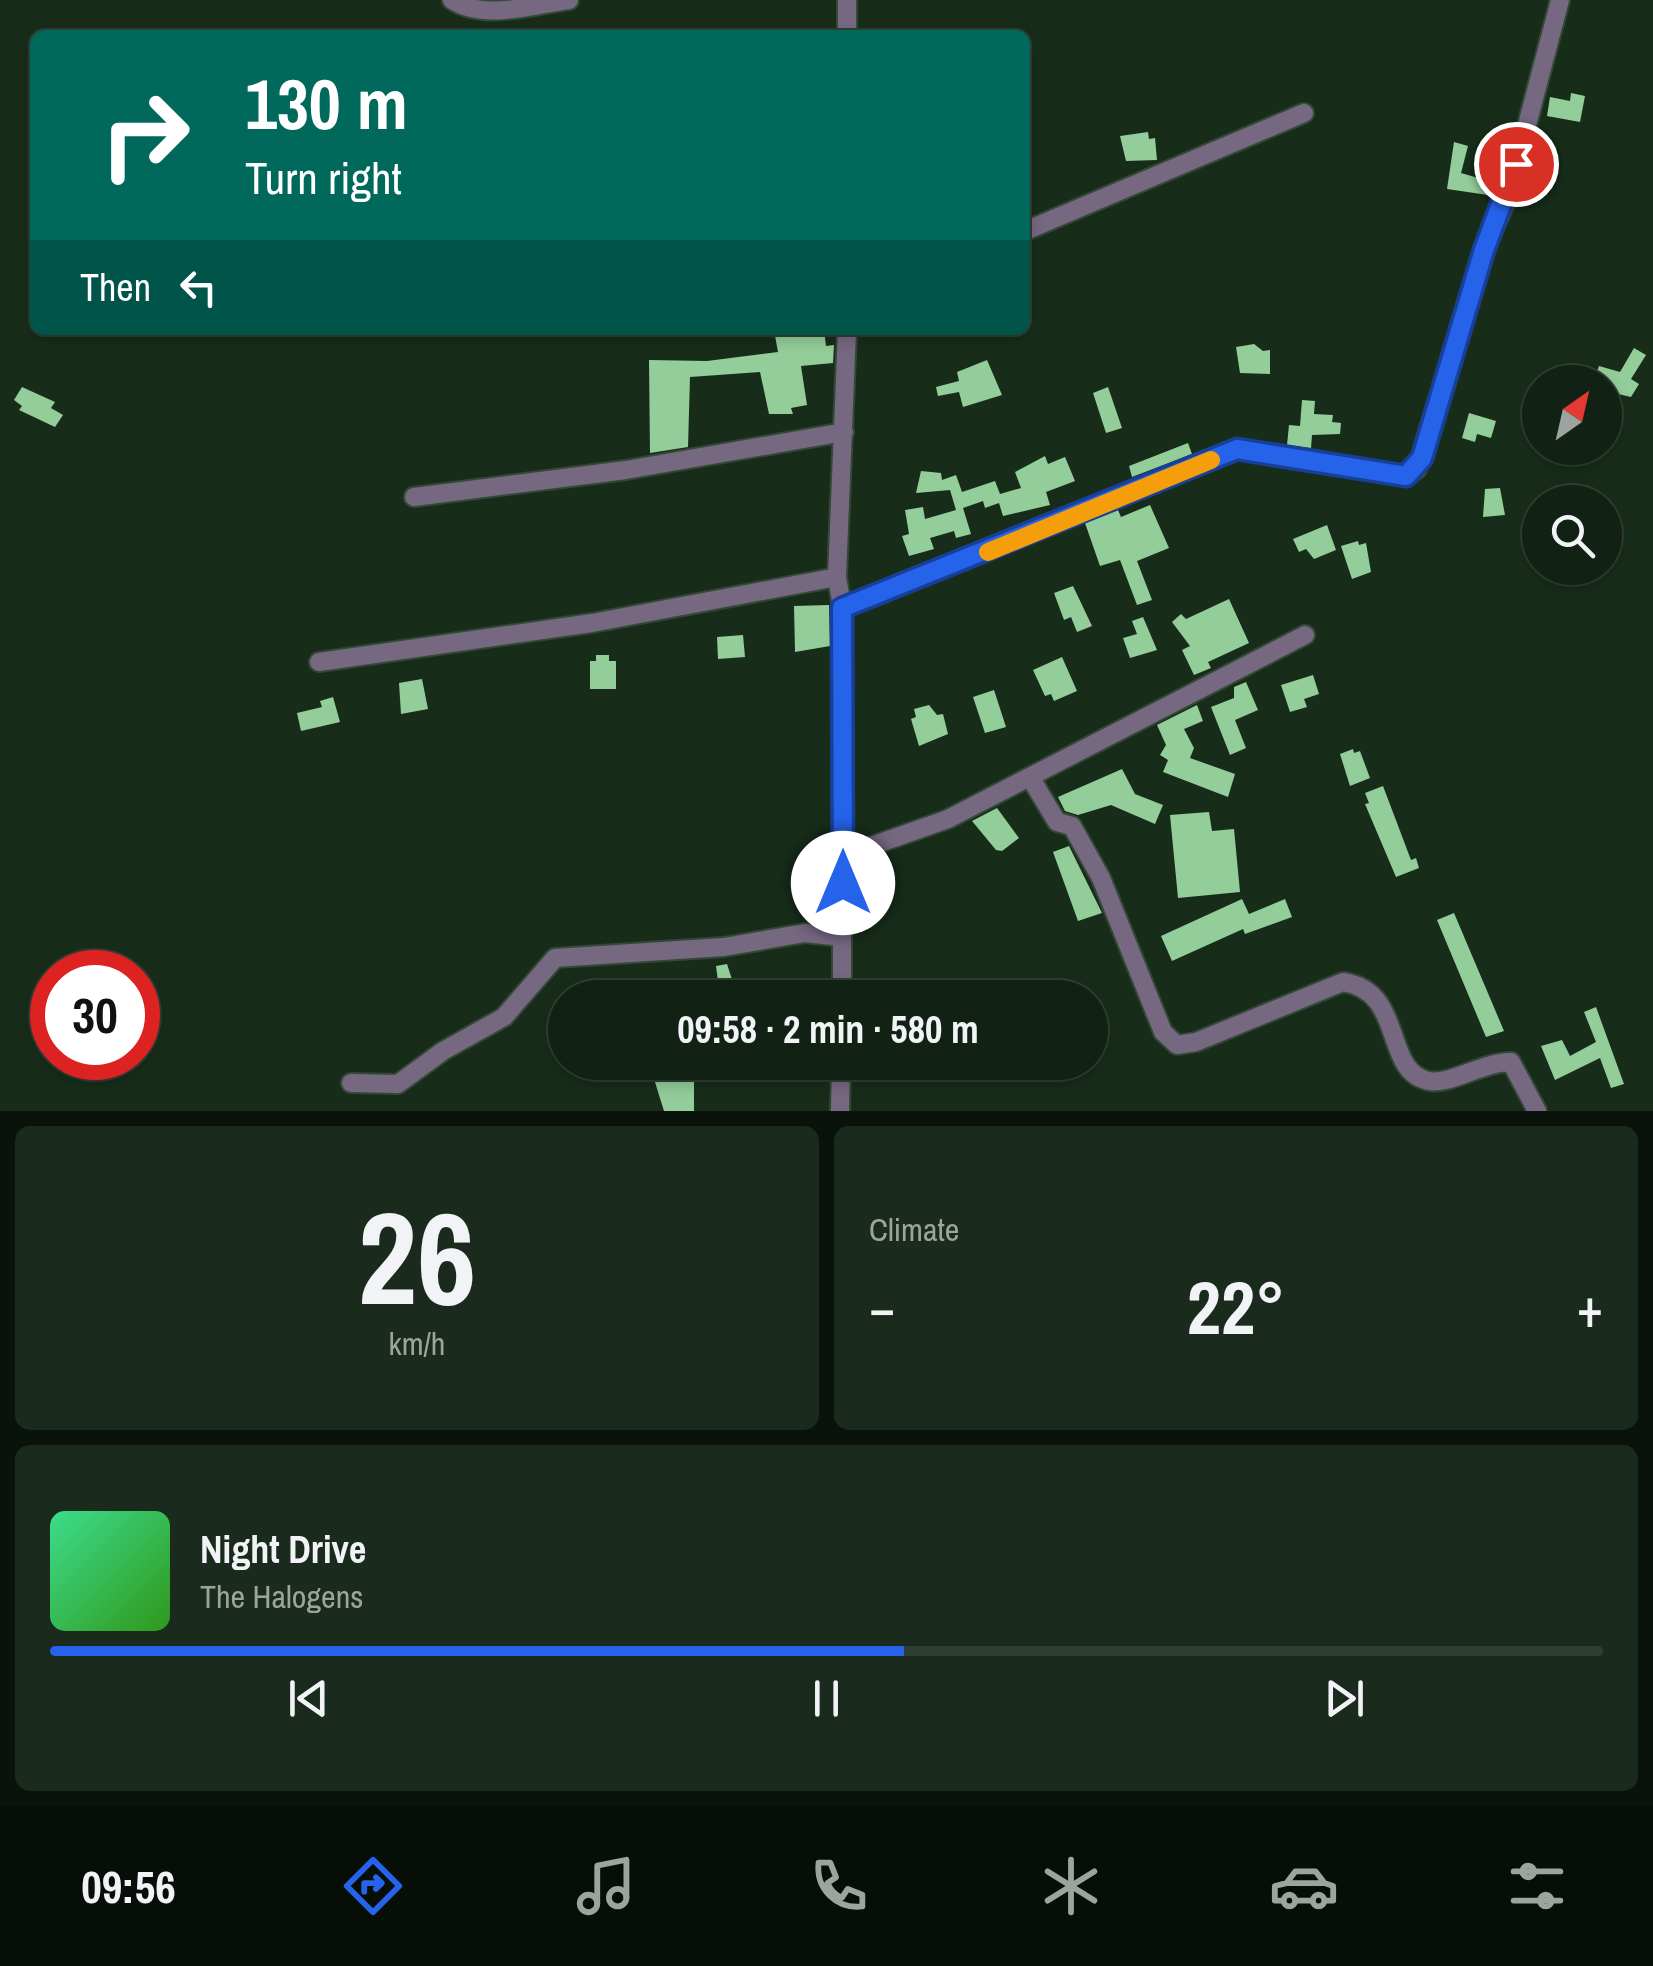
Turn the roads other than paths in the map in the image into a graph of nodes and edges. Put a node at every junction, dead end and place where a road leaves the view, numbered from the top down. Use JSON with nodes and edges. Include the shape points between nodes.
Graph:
{"nodes":[{"id":1,"x":452,"y":0,"type":"edge"},
{"id":2,"x":570,"y":0,"type":"edge"},
{"id":3,"x":847,"y":0,"type":"edge"},
{"id":4,"x":1560,"y":0,"type":"edge"},
{"id":5,"x":847,"y":30,"type":"edge"},
{"id":6,"x":1304,"y":114,"type":"dead end"},
{"id":7,"x":1030,"y":229,"type":"edge"},
{"id":8,"x":847,"y":335,"type":"edge"},
{"id":9,"x":844,"y":432,"type":"junction"},
{"id":10,"x":414,"y":496,"type":"dead end"},
{"id":11,"x":837,"y":577,"type":"junction"},
{"id":12,"x":842,"y":608,"type":"junction"},
{"id":13,"x":1305,"y":636,"type":"dead end"},
{"id":14,"x":319,"y":662,"type":"dead end"},
{"id":15,"x":1030,"y":777,"type":"junction"},
{"id":16,"x":843,"y":856,"type":"junction"},
{"id":17,"x":842,"y":938,"type":"junction"},
{"id":18,"x":842,"y":980,"type":"edge"},
{"id":19,"x":841,"y":1080,"type":"edge"},
{"id":20,"x":351,"y":1083,"type":"dead end"},
{"id":21,"x":840,"y":1111,"type":"edge"},
{"id":22,"x":1537,"y":1111,"type":"edge"}],
"edges":[{"from":1,"to":2,"type":"street","via":[[466,9],[500,10]]},
{"from":3,"to":5,"type":"street"},
{"from":4,"to":12,"type":"street","via":[[1508,197],[1484,250],[1417,469],[1406,476],[1237,449]]},
{"from":6,"to":7,"type":"street"},
{"from":8,"to":9,"type":"street"},
{"from":9,"to":10,"type":"street","via":[[626,470]]},
{"from":9,"to":11,"type":"street"},
{"from":11,"to":12,"type":"street"},
{"from":11,"to":14,"type":"street","via":[[592,623]]},
{"from":12,"to":16,"type":"street"},
{"from":13,"to":15,"type":"street"},
{"from":15,"to":16,"type":"street","via":[[948,819]]},
{"from":15,"to":22,"type":"street","via":[[1057,822],[1072,826],[1101,878],[1164,1032],[1177,1046],[1343,982],[1364,986],[1380,1001],[1406,1068],[1438,1080],[1488,1062],[1512,1062]]},
{"from":16,"to":17,"type":"street"},
{"from":17,"to":18,"type":"street"},
{"from":17,"to":20,"type":"street","via":[[805,934],[724,947],[555,958],[504,1017],[398,1084]]},
{"from":19,"to":21,"type":"street"}]}
